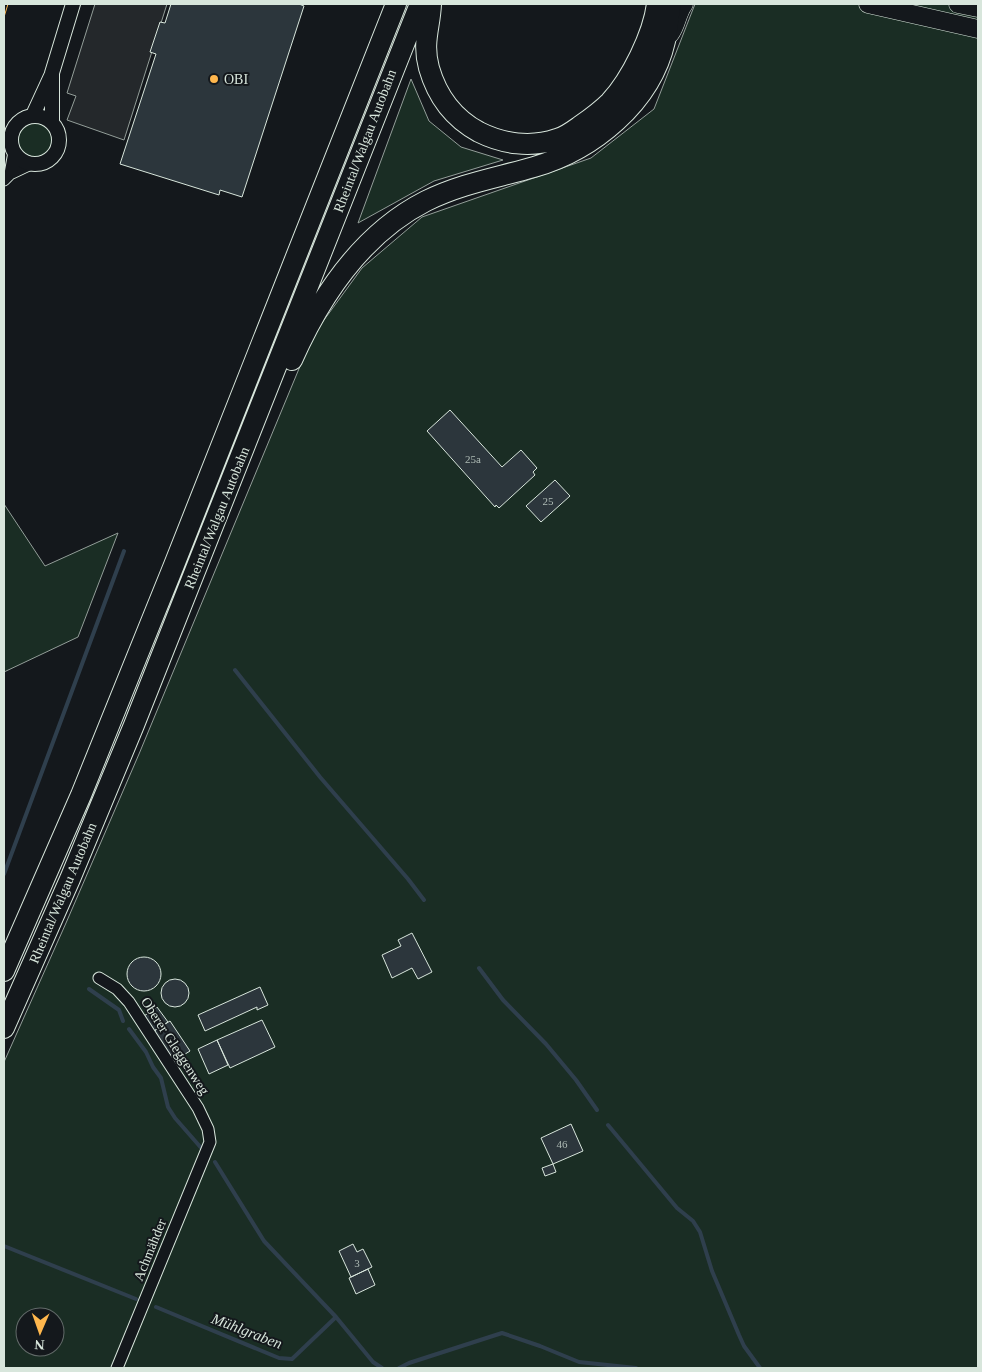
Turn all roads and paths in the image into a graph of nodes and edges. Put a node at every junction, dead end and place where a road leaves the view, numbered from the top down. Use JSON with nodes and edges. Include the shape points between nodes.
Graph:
{"nodes":[{"id":1,"x":73,"y":4,"type":"edge"},
{"id":2,"x":396,"y":4,"type":"edge"},
{"id":3,"x":420,"y":4,"type":"edge"},
{"id":4,"x":431,"y":4,"type":"edge"},
{"id":5,"x":645,"y":4,"type":"edge"},
{"id":6,"x":657,"y":4,"type":"edge"},
{"id":7,"x":671,"y":4,"type":"edge"},
{"id":8,"x":684,"y":4,"type":"edge"},
{"id":9,"x":868,"y":4,"type":"edge"},
{"id":10,"x":958,"y":4,"type":"edge"},
{"id":11,"x":978,"y":8,"type":"edge"},
{"id":12,"x":978,"y":28,"type":"edge"},
{"id":13,"x":656,"y":41,"type":"junction"},
{"id":14,"x":52,"y":74,"type":"junction"},
{"id":15,"x":33,"y":115,"type":"junction"},
{"id":16,"x":52,"y":122,"type":"junction"},
{"id":17,"x":10,"y":124,"type":"edge"},
{"id":18,"x":10,"y":145,"type":"edge"},
{"id":19,"x":560,"y":148,"type":"junction"},
{"id":20,"x":31,"y":164,"type":"junction"},
{"id":21,"x":7,"y":177,"type":"edge"},
{"id":22,"x":255,"y":421,"type":"junction"},
{"id":23,"x":4,"y":971,"type":"edge"},
{"id":24,"x":99,"y":978,"type":"dead end"},
{"id":25,"x":4,"y":1028,"type":"edge"},
{"id":26,"x":210,"y":1142,"type":"joint"},
{"id":27,"x":117,"y":1368,"type":"edge"}],
"edges":[{"from":1,"to":14,"type":"street"},
{"from":2,"to":23,"type":"highway","name":"Rheintal/Walgau Autobahn","via":[[81,795]]},
{"from":3,"to":22,"type":"highway","name":"Rheintal/Walgau Autobahn"},
{"from":4,"to":19,"type":"highway","via":[[425,41],[429,67],[438,92],[451,111],[469,126],[492,138]]},
{"from":5,"to":13,"type":"highway"},
{"from":6,"to":13,"type":"highway"},
{"from":7,"to":13,"type":"highway","via":[[666,23]]},
{"from":8,"to":13,"type":"main road","via":[[674,28]]},
{"from":9,"to":12,"type":"main road"},
{"from":10,"to":11,"type":"main road"},
{"from":13,"to":19,"type":"highway","via":[[582,136]]},
{"from":14,"to":15,"type":"street"},
{"from":14,"to":16,"type":"street"},
{"from":15,"to":16,"type":"street"},
{"from":15,"to":17,"type":"street"},
{"from":16,"to":20,"type":"street","via":[[59,136],[57,150],[49,160]]},
{"from":17,"to":18,"type":"street"},
{"from":18,"to":20,"type":"street","via":[[19,158]]},
{"from":18,"to":21,"type":"street"},
{"from":19,"to":22,"type":"highway","via":[[535,167],[455,188],[425,202],[366,244],[326,295],[276,395]]},
{"from":20,"to":21,"type":"street"},
{"from":22,"to":25,"type":"highway","name":"Rheintal/Walgau Autobahn","via":[[70,879]]},
{"from":24,"to":26,"type":"street","name":"Oberer Gleggenweg","via":[[117,988],[129,1002],[198,1108]]},
{"from":26,"to":27,"type":"street","name":"Achmähder"}]}
